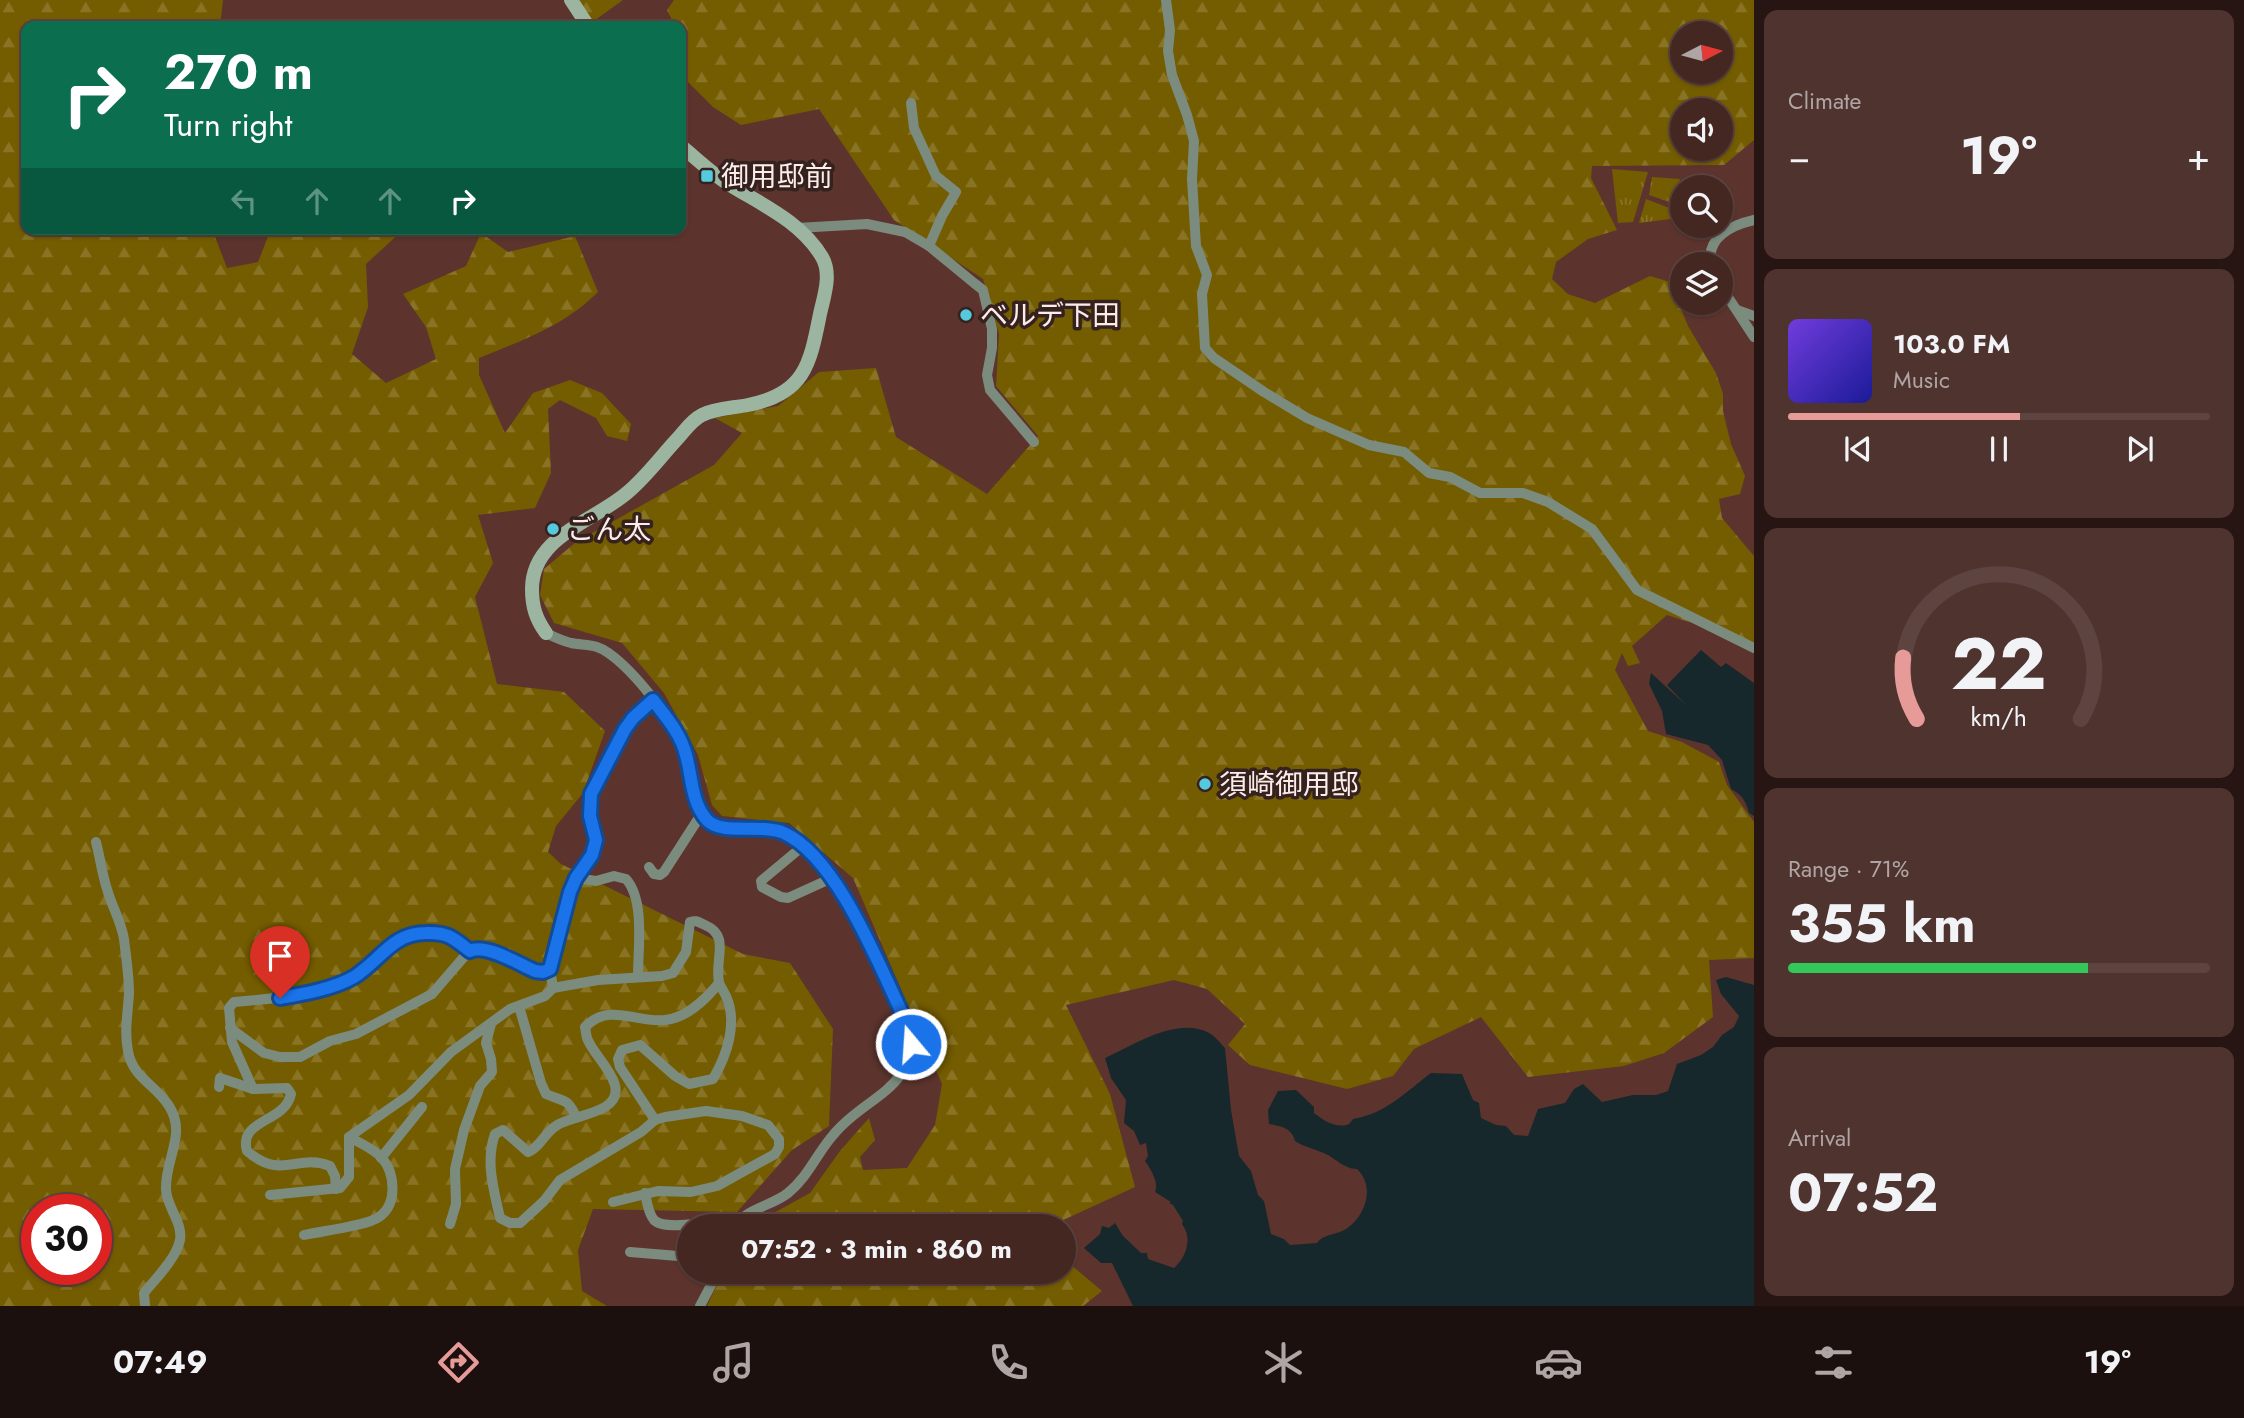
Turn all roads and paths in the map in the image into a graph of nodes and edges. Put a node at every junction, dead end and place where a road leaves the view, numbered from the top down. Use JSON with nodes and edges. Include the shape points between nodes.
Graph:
{"nodes":[{"id":1,"x":571,"y":0,"type":"edge"},
{"id":2,"x":1166,"y":0,"type":"edge"},
{"id":3,"x":584,"y":21,"type":"edge"},
{"id":4,"x":911,"y":103,"type":"dead end"},
{"id":5,"x":686,"y":150,"type":"edge"},
{"id":6,"x":1754,"y":220,"type":"edge"},
{"id":7,"x":797,"y":228,"type":"junction"},
{"id":8,"x":929,"y":246,"type":"junction"},
{"id":9,"x":1712,"y":252,"type":"edge"},
{"id":10,"x":1733,"y":304,"type":"edge"},
{"id":11,"x":1737,"y":310,"type":"junction"},
{"id":12,"x":1754,"y":316,"type":"edge"},
{"id":13,"x":1754,"y":337,"type":"edge"},
{"id":14,"x":1034,"y":442,"type":"dead end"},
{"id":15,"x":546,"y":634,"type":"joint"},
{"id":16,"x":1754,"y":648,"type":"edge"},
{"id":17,"x":653,"y":700,"type":"junction"},
{"id":18,"x":702,"y":813,"type":"junction"},
{"id":19,"x":96,"y":842,"type":"dead end"},
{"id":20,"x":803,"y":846,"type":"junction"},
{"id":21,"x":649,"y":867,"type":"dead end"},
{"id":22,"x":576,"y":878,"type":"junction"},
{"id":23,"x":832,"y":878,"type":"junction"},
{"id":24,"x":470,"y":951,"type":"junction"},
{"id":25,"x":550,"y":969,"type":"junction"},
{"id":26,"x":638,"y":976,"type":"junction"},
{"id":27,"x":719,"y":983,"type":"junction"},
{"id":28,"x":553,"y":988,"type":"junction"},
{"id":29,"x":519,"y":1006,"type":"junction"},
{"id":30,"x":491,"y":1024,"type":"junction"},
{"id":31,"x":230,"y":1028,"type":"junction"},
{"id":32,"x":219,"y":1087,"type":"dead end"},
{"id":33,"x":253,"y":1089,"type":"junction"},
{"id":34,"x":422,"y":1107,"type":"dead end"},
{"id":35,"x":576,"y":1117,"type":"junction"},
{"id":36,"x":655,"y":1120,"type":"junction"},
{"id":37,"x":349,"y":1137,"type":"junction"},
{"id":38,"x":381,"y":1157,"type":"junction"},
{"id":39,"x":336,"y":1189,"type":"junction"},
{"id":40,"x":645,"y":1194,"type":"junction"},
{"id":41,"x":270,"y":1195,"type":"dead end"},
{"id":42,"x":613,"y":1202,"type":"dead end"},
{"id":43,"x":753,"y":1214,"type":"edge"},
{"id":44,"x":450,"y":1224,"type":"dead end"},
{"id":45,"x":677,"y":1226,"type":"edge"},
{"id":46,"x":304,"y":1235,"type":"dead end"},
{"id":47,"x":630,"y":1252,"type":"dead end"},
{"id":48,"x":677,"y":1256,"type":"edge"},
{"id":49,"x":712,"y":1284,"type":"edge"},
{"id":50,"x":145,"y":1306,"type":"edge"},
{"id":51,"x":700,"y":1306,"type":"edge"}],
"edges":[{"from":1,"to":3,"type":"main road"},
{"from":2,"to":16,"type":"street","via":[[1171,75],[1194,141],[1196,246],[1207,275],[1202,294],[1205,348],[1214,358],[1307,418],[1369,445],[1404,452],[1429,473],[1450,477],[1480,493],[1523,493],[1548,502],[1592,528],[1637,590]]},
{"from":4,"to":8,"type":"street","via":[[914,128],[936,176],[956,192]]},
{"from":5,"to":7,"type":"main road"},
{"from":6,"to":9,"type":"street","via":[[1725,231]]},
{"from":7,"to":8,"type":"street","via":[[866,224],[905,232]]},
{"from":7,"to":15,"type":"main road","via":[[827,268],[811,357],[801,377],[770,400],[709,412],[694,420],[628,493],[548,548],[532,585],[537,620]]},
{"from":8,"to":14,"type":"street","via":[[983,290],[992,329],[990,390]]},
{"from":10,"to":11,"type":"street"},
{"from":11,"to":12,"type":"street"},
{"from":11,"to":13,"type":"street"},
{"from":15,"to":17,"type":"street","via":[[599,647],[636,678]]},
{"from":17,"to":18,"type":"street","via":[[681,741]]},
{"from":17,"to":22,"type":"street","via":[[625,729],[591,794],[596,840]]},
{"from":18,"to":20,"type":"street","via":[[713,825],[776,829]]},
{"from":18,"to":21,"type":"street","via":[[664,872],[654,874]]},
{"from":19,"to":50,"type":"street","via":[[124,940],[128,1055],[138,1074],[169,1106],[176,1123],[166,1187],[180,1240],[144,1293]]},
{"from":20,"to":23,"type":"street"},
{"from":20,"to":23,"type":"street","via":[[761,881],[762,887],[788,898]]},
{"from":22,"to":25,"type":"street"},
{"from":22,"to":26,"type":"street","via":[[596,881],[614,876],[632,885],[639,926]]},
{"from":23,"to":43,"type":"street","via":[[909,1028],[909,1059],[899,1078],[834,1133],[790,1192]]},
{"from":24,"to":25,"type":"street","via":[[476,947],[488,950],[535,971]]},
{"from":24,"to":31,"type":"street","via":[[432,994],[356,1034],[300,1056],[264,1053]]},
{"from":24,"to":31,"type":"street","via":[[449,934],[402,936],[352,977],[327,987],[234,1002],[229,1008]]},
{"from":25,"to":28,"type":"street"},
{"from":26,"to":27,"type":"street","via":[[673,973],[686,952],[690,922],[695,920],[714,928],[719,937]]},
{"from":26,"to":28,"type":"street"},
{"from":27,"to":35,"type":"street","via":[[707,998],[678,1017],[657,1020],[602,1015],[585,1027],[587,1040],[614,1083],[615,1096],[604,1108]]},
{"from":27,"to":36,"type":"street","via":[[727,996],[730,1041],[713,1079],[689,1084],[640,1045],[622,1050],[620,1067]]},
{"from":28,"to":29,"type":"street"},
{"from":29,"to":30,"type":"street"},
{"from":29,"to":35,"type":"street","via":[[546,1094],[565,1100]]},
{"from":30,"to":37,"type":"street","via":[[451,1052],[409,1095]]},
{"from":30,"to":44,"type":"street","via":[[486,1043],[492,1072],[480,1086],[464,1130]]},
{"from":31,"to":33,"type":"street"},
{"from":32,"to":33,"type":"street","via":[[220,1078]]},
{"from":33,"to":39,"type":"street","via":[[287,1088],[291,1094],[275,1116],[252,1128],[246,1138],[247,1151],[275,1167],[313,1161],[330,1166]]},
{"from":34,"to":38,"type":"street"},
{"from":35,"to":36,"type":"street","via":[[546,1133],[536,1149],[528,1152],[503,1130],[495,1134],[490,1160],[500,1218],[520,1223],[560,1180]]},
{"from":36,"to":40,"type":"street","via":[[706,1111],[743,1116],[768,1125],[779,1139],[779,1147],[775,1154],[717,1186]]},
{"from":37,"to":38,"type":"street"},
{"from":37,"to":39,"type":"street","via":[[349,1177]]},
{"from":38,"to":46,"type":"street","via":[[390,1170],[393,1192],[379,1218]]},
{"from":39,"to":41,"type":"street"},
{"from":40,"to":42,"type":"street"},
{"from":40,"to":45,"type":"street","via":[[655,1222]]},
{"from":47,"to":48,"type":"street"},
{"from":49,"to":51,"type":"street"}]}
